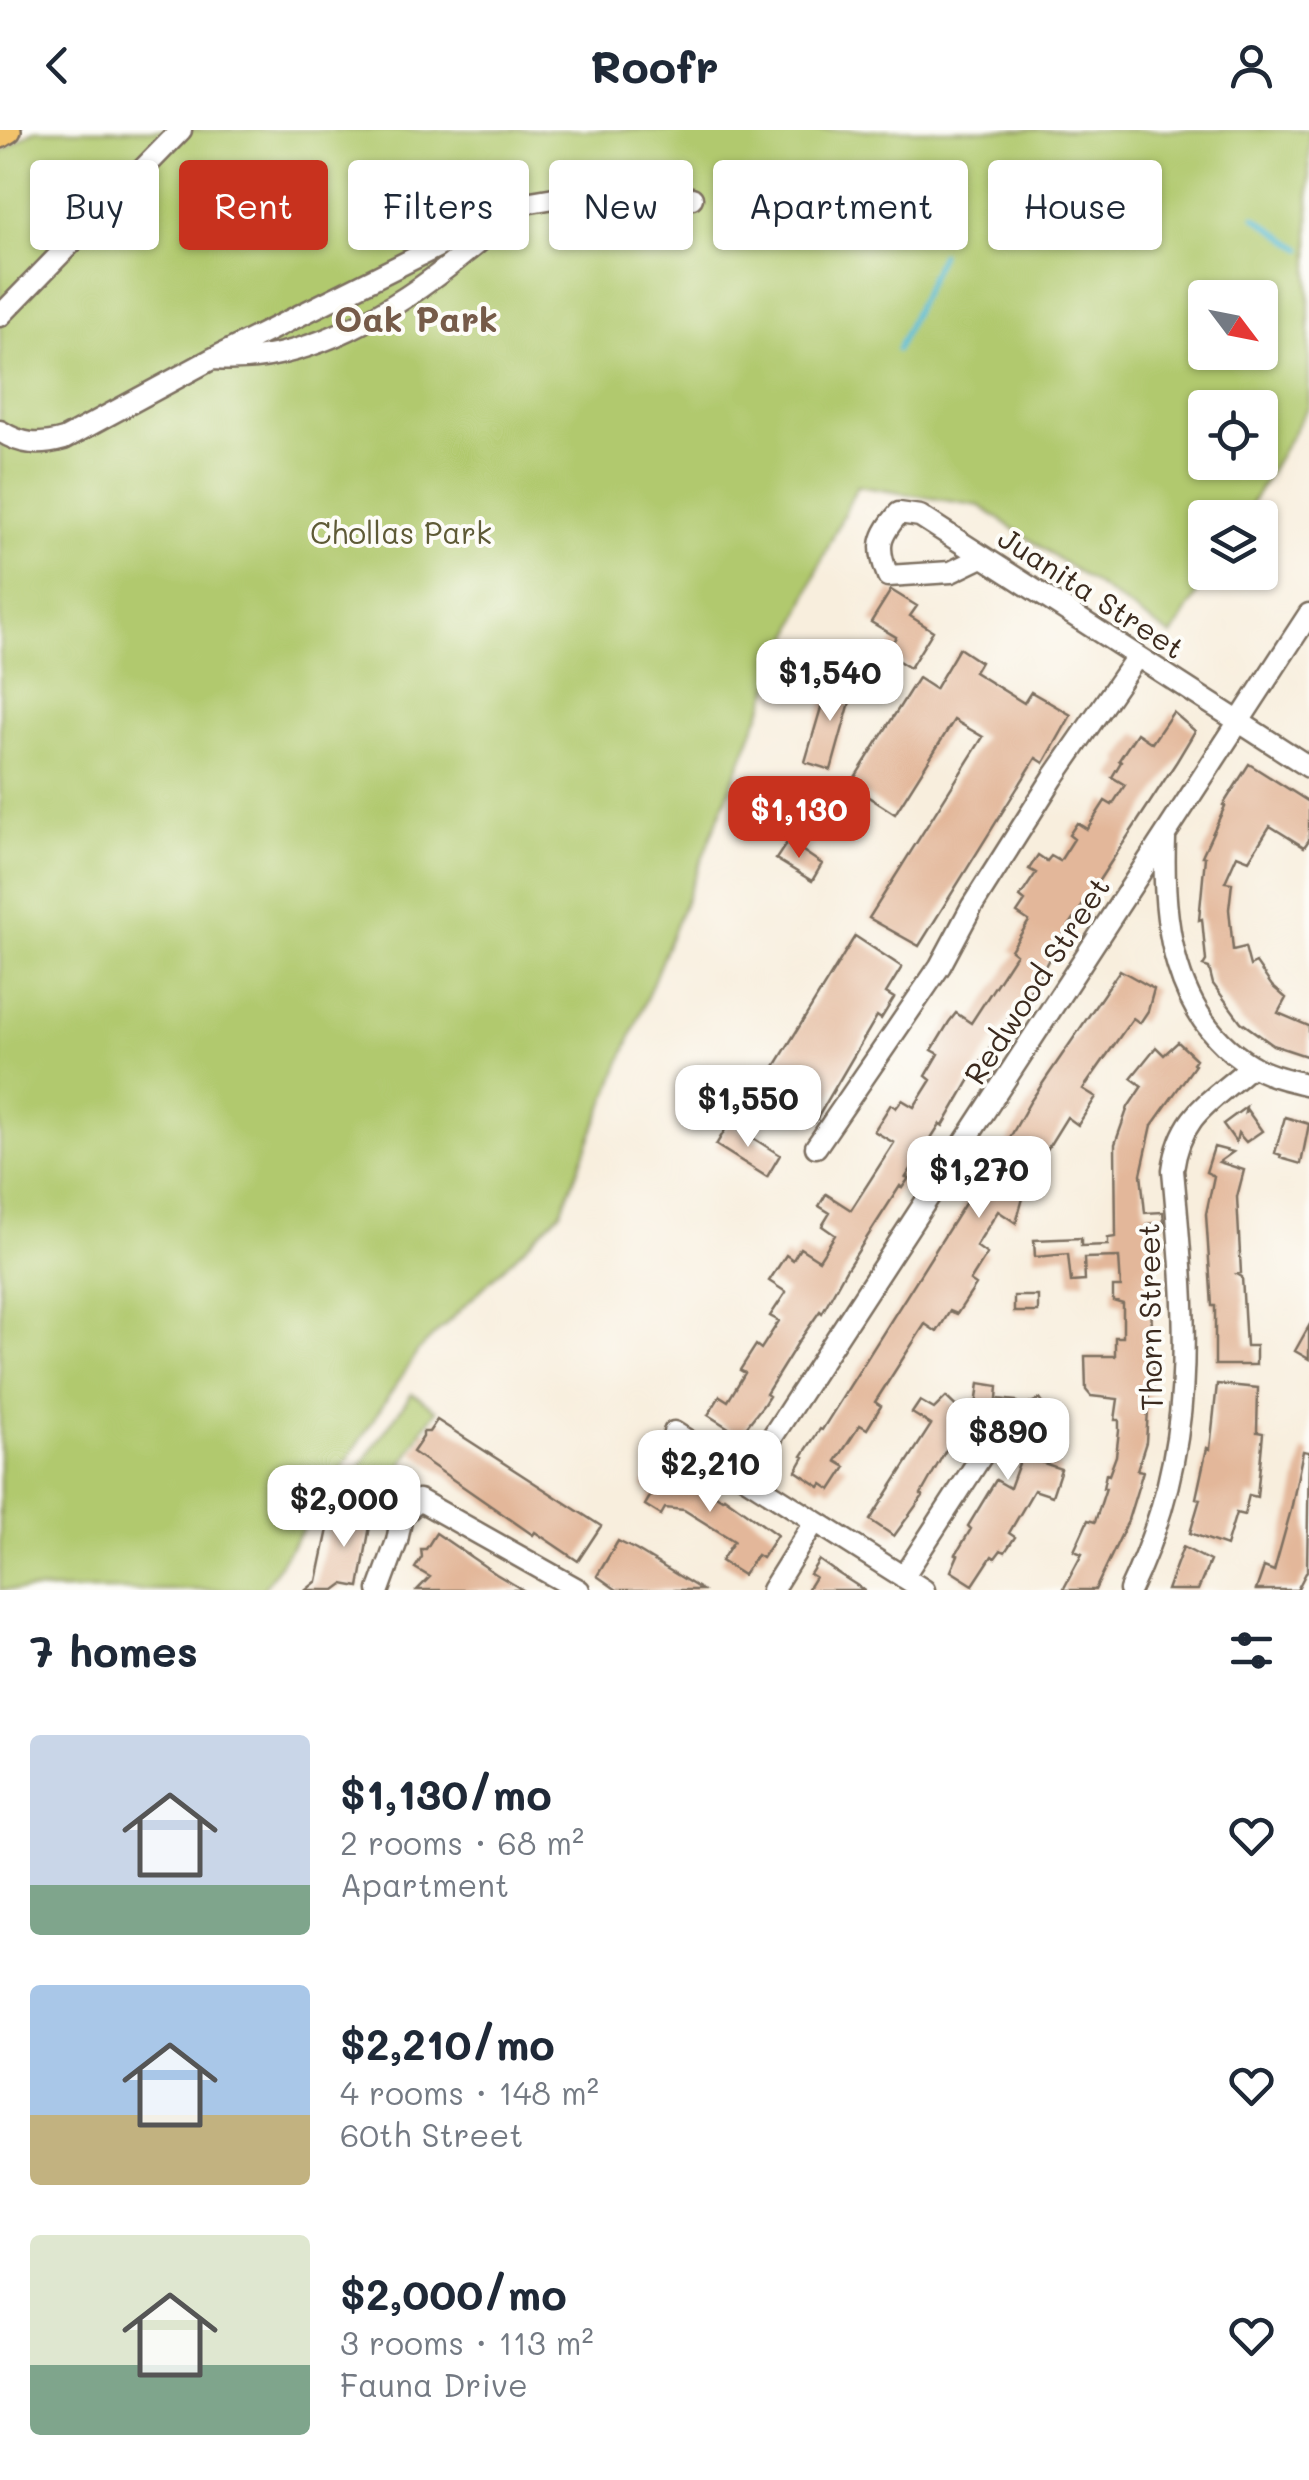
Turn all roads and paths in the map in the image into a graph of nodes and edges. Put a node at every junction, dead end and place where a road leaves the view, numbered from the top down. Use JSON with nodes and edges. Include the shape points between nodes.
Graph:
{"nodes":[{"id":1,"x":8,"y":130,"type":"edge"},
{"id":2,"x":180,"y":130,"type":"edge"},
{"id":3,"x":0,"y":136,"type":"edge"},
{"id":4,"x":431,"y":250,"type":"edge"},
{"id":5,"x":469,"y":250,"type":"edge"},
{"id":6,"x":0,"y":316,"type":"edge"},
{"id":7,"x":212,"y":359,"type":"junction"},
{"id":8,"x":0,"y":430,"type":"edge"},
{"id":9,"x":982,"y":557,"type":"junction"},
{"id":10,"x":1309,"y":614,"type":"edge"},
{"id":11,"x":1136,"y":658,"type":"junction"},
{"id":12,"x":1240,"y":722,"type":"junction"},
{"id":13,"x":1309,"y":766,"type":"edge"},
{"id":14,"x":1165,"y":838,"type":"junction"},
{"id":15,"x":1251,"y":1066,"type":"junction"},
{"id":16,"x":1309,"y":1086,"type":"edge"},
{"id":17,"x":816,"y":1146,"type":"dead end"},
{"id":18,"x":674,"y":1432,"type":"dead end"},
{"id":19,"x":986,"y":1449,"type":"dead end"},
{"id":20,"x":746,"y":1477,"type":"junction"},
{"id":21,"x":815,"y":1521,"type":"junction"},
{"id":22,"x":903,"y":1576,"type":"junction"},
{"id":23,"x":577,"y":1589,"type":"edge"},
{"id":24,"x":379,"y":1590,"type":"edge"},
{"id":25,"x":772,"y":1590,"type":"edge"},
{"id":26,"x":924,"y":1590,"type":"edge"},
{"id":27,"x":1130,"y":1590,"type":"edge"}],
"edges":[{"from":1,"to":3,"type":"main road"},
{"from":2,"to":6,"type":"street"},
{"from":4,"to":7,"type":"street"},
{"from":5,"to":7,"type":"street","via":[[389,308],[322,340],[269,357]]},
{"from":7,"to":8,"type":"street","via":[[64,440],[39,446]]},
{"from":9,"to":9,"type":"street","name":"Juanita Street","via":[[920,516],[899,513],[882,534],[880,556],[888,576],[951,572]]},
{"from":9,"to":11,"type":"street","name":"Juanita Street"},
{"from":10,"to":12,"type":"street","name":"Redwood Street"},
{"from":11,"to":12,"type":"street","name":"Juanita Street"},
{"from":11,"to":17,"type":"street"},
{"from":12,"to":13,"type":"street","name":"Juanita Street"},
{"from":12,"to":14,"type":"street","name":"Redwood Street"},
{"from":14,"to":15,"type":"street","via":[[1178,974],[1189,1001],[1222,1044]]},
{"from":14,"to":20,"type":"street","name":"Redwood Street"},
{"from":15,"to":16,"type":"street"},
{"from":15,"to":27,"type":"street","name":"Thorn Street","via":[[1193,1116],[1176,1155],[1183,1410],[1169,1486]]},
{"from":18,"to":20,"type":"street"},
{"from":19,"to":22,"type":"street"},
{"from":20,"to":21,"type":"street"},
{"from":21,"to":22,"type":"street"},
{"from":21,"to":25,"type":"street"},
{"from":22,"to":26,"type":"street"},
{"from":23,"to":24,"type":"street","via":[[419,1500],[402,1516]]}]}
